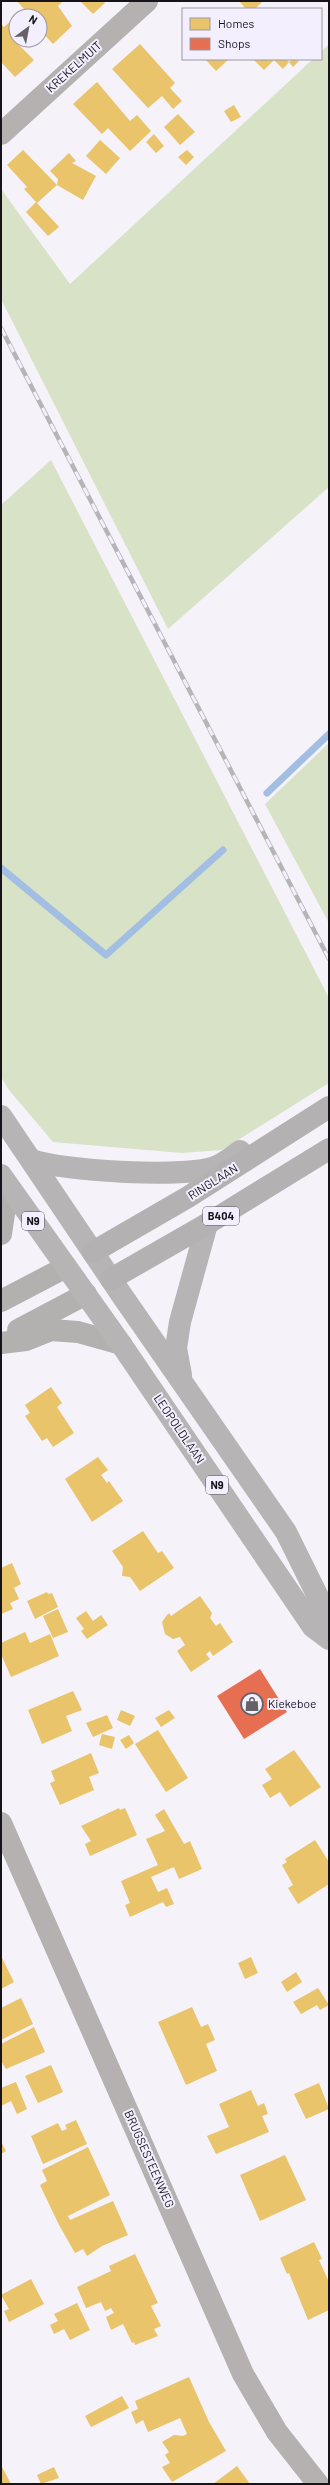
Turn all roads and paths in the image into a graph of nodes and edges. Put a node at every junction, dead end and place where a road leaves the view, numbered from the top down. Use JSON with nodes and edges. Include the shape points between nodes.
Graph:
{"nodes":[{"id":1,"x":147,"y":1,"type":"edge"},
{"id":2,"x":1,"y":134,"type":"edge"},
{"id":3,"x":329,"y":1107,"type":"edge"},
{"id":4,"x":1,"y":1116,"type":"edge"},
{"id":5,"x":269,"y":1146,"type":"junction"},
{"id":6,"x":329,"y":1149,"type":"edge"},
{"id":7,"x":32,"y":1160,"type":"junction"},
{"id":8,"x":1,"y":1175,"type":"edge"},
{"id":9,"x":1,"y":1196,"type":"edge"},
{"id":10,"x":207,"y":1224,"type":"junction"},
{"id":11,"x":1,"y":1234,"type":"edge"},
{"id":12,"x":93,"y":1252,"type":"junction"},
{"id":13,"x":66,"y":1267,"type":"junction"},
{"id":14,"x":111,"y":1279,"type":"junction"},
{"id":15,"x":86,"y":1294,"type":"junction"},
{"id":16,"x":1,"y":1301,"type":"edge"},
{"id":17,"x":1,"y":1339,"type":"edge"},
{"id":18,"x":1,"y":1343,"type":"edge"},
{"id":19,"x":121,"y":1344,"type":"junction"},
{"id":20,"x":183,"y":1382,"type":"junction"},
{"id":21,"x":329,"y":1619,"type":"edge"},
{"id":22,"x":329,"y":1639,"type":"edge"},
{"id":23,"x":2,"y":1828,"type":"edge"},
{"id":24,"x":318,"y":2484,"type":"edge"}],
"edges":[{"from":1,"to":2,"type":"street","name":"KREKELMUIT"},
{"from":3,"to":5,"type":"highway","name":"RINGLAAN","number":"B404"},
{"from":4,"to":7,"type":"main road","number":"N9"},
{"from":5,"to":7,"type":"main road","via":[[249,1145],[216,1167],[192,1172],[71,1168],[49,1166]]},
{"from":5,"to":12,"type":"highway","name":"RINGLAAN","number":"B404"},
{"from":6,"to":10,"type":"highway","number":"B404"},
{"from":7,"to":12,"type":"main road","number":"N9"},
{"from":8,"to":13,"type":"main road","number":"N9"},
{"from":9,"to":11,"type":"main road","via":[[5,1207]]},
{"from":10,"to":14,"type":"highway","number":"B404"},
{"from":10,"to":20,"type":"main road","via":[[180,1322],[176,1348]]},
{"from":12,"to":13,"type":"main road"},
{"from":12,"to":14,"type":"main road","number":"N9"},
{"from":13,"to":15,"type":"main road","number":"N9"},
{"from":13,"to":16,"type":"main road"},
{"from":14,"to":15,"type":"main road"},
{"from":14,"to":20,"type":"main road","number":"N9"},
{"from":15,"to":17,"type":"main road"},
{"from":15,"to":19,"type":"main road","name":"LEOPOLDLAAN","number":"N9"},
{"from":18,"to":19,"type":"main road","via":[[26,1340],[51,1330],[78,1332]]},
{"from":19,"to":22,"type":"main road","name":"LEOPOLDLAAN","number":"N9","via":[[313,1627]]},
{"from":20,"to":21,"type":"main road","number":"N9","via":[[286,1532]]},
{"from":23,"to":24,"type":"street","name":"BRUGSESTEENWEG","via":[[243,2374],[278,2432]]}]}
